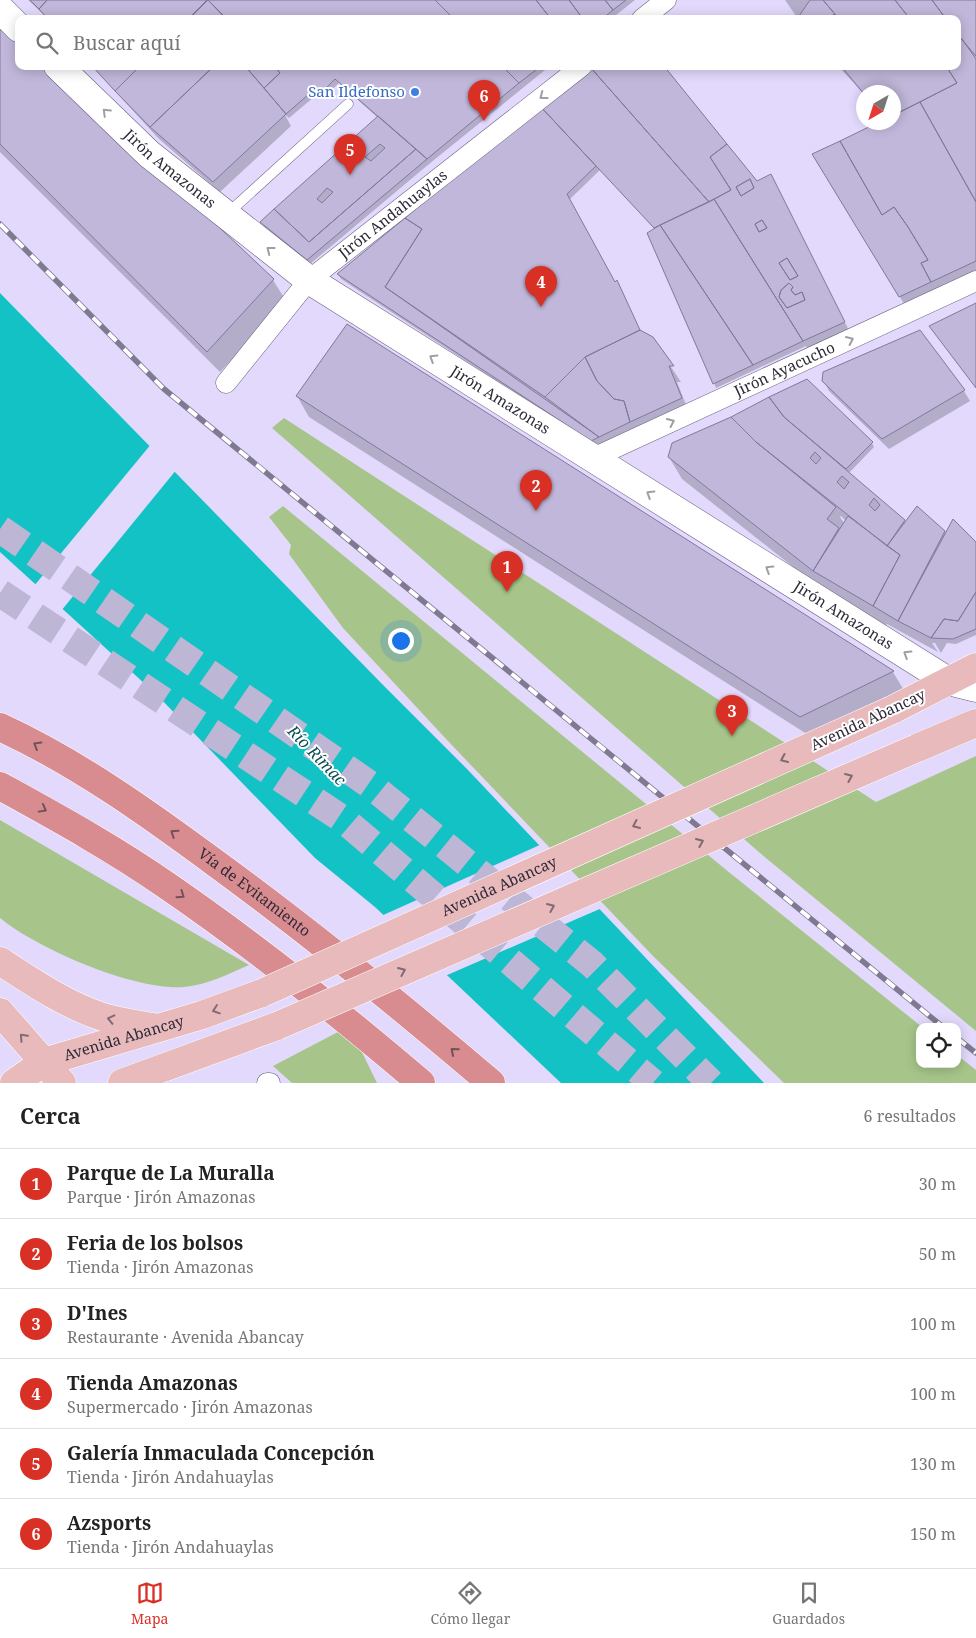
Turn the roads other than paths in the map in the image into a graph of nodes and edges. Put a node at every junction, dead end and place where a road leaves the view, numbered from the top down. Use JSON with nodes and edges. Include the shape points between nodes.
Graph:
{"nodes":[{"id":1,"x":666,"y":0,"type":"edge"},
{"id":2,"x":0,"y":10,"type":"edge"},
{"id":3,"x":647,"y":15,"type":"edge"},
{"id":4,"x":15,"y":24,"type":"edge"},
{"id":5,"x":62,"y":70,"type":"edge"},
{"id":6,"x":577,"y":70,"type":"edge"},
{"id":7,"x":348,"y":104,"type":"dead end"},
{"id":8,"x":226,"y":215,"type":"junction"},
{"id":9,"x":309,"y":280,"type":"junction"},
{"id":10,"x":976,"y":281,"type":"edge"},
{"id":11,"x":226,"y":383,"type":"dead end"},
{"id":12,"x":592,"y":458,"type":"junction"},
{"id":13,"x":976,"y":667,"type":"edge"},
{"id":14,"x":948,"y":681,"type":"junction"},
{"id":15,"x":976,"y":688,"type":"edge"},
{"id":16,"x":972,"y":726,"type":"edge"},
{"id":17,"x":0,"y":727,"type":"edge"},
{"id":18,"x":0,"y":786,"type":"edge"},
{"id":19,"x":0,"y":961,"type":"edge"},
{"id":20,"x":0,"y":1012,"type":"edge"},
{"id":21,"x":159,"y":1028,"type":"junction"},
{"id":22,"x":382,"y":1049,"type":"junction"},
{"id":23,"x":190,"y":1059,"type":"junction"},
{"id":24,"x":44,"y":1062,"type":"junction"},
{"id":25,"x":14,"y":1083,"type":"edge"},
{"id":26,"x":62,"y":1083,"type":"edge"},
{"id":27,"x":122,"y":1083,"type":"edge"},
{"id":28,"x":173,"y":1083,"type":"edge"},
{"id":29,"x":394,"y":1083,"type":"edge"},
{"id":30,"x":421,"y":1083,"type":"edge"},
{"id":31,"x":490,"y":1083,"type":"edge"}],
"edges":[{"from":1,"to":3,"type":"street"},
{"from":2,"to":4,"type":"street"},
{"from":8,"to":5,"type":"street","name":"Jirón Amazonas","one_way":true,"via":[[149,154]]},
{"from":6,"to":9,"type":"street","name":"Jirón Andahuaylas","one_way":true},
{"from":7,"to":8,"type":"lane"},
{"from":9,"to":8,"type":"street","name":"Jirón Amazonas","one_way":true},
{"from":9,"to":11,"type":"street","name":"Jirón Andahuaylas"},
{"from":12,"to":9,"type":"street","name":"Jirón Amazonas","one_way":true},
{"from":12,"to":10,"type":"street","name":"Jirón Ayacucho","one_way":true},
{"from":14,"to":12,"type":"street","name":"Jirón Amazonas","one_way":true},
{"from":13,"to":14,"type":"main road","name":"Avenida Abancay"},
{"from":14,"to":15,"type":"street","name":"Jirón Amazonas"},
{"from":14,"to":21,"type":"main road","name":"Avenida Abancay","one_way":true,"bridge":true,"via":[[892,710],[262,994]]},
{"from":23,"to":16,"type":"main road","one_way":true,"bridge":true,"via":[[277,1026]]},
{"from":31,"to":17,"type":"highway","name":"Vía de Evitamiento","one_way":true,"via":[[399,1005],[185,841],[105,786]]},
{"from":18,"to":22,"type":"highway","one_way":true,"via":[[165,884],[255,948]]},
{"from":21,"to":19,"type":"main road","one_way":true,"via":[[111,1020],[89,1012]]},
{"from":24,"to":20,"type":"main road","one_way":true},
{"from":21,"to":24,"type":"main road","name":"Avenida Abancay"},
{"from":22,"to":29,"type":"highway"},
{"from":22,"to":30,"type":"highway"},
{"from":23,"to":27,"type":"main road"},
{"from":23,"to":28,"type":"main road"},
{"from":24,"to":25,"type":"main road","name":"Avenida Abancay"},
{"from":24,"to":26,"type":"main road"}]}
